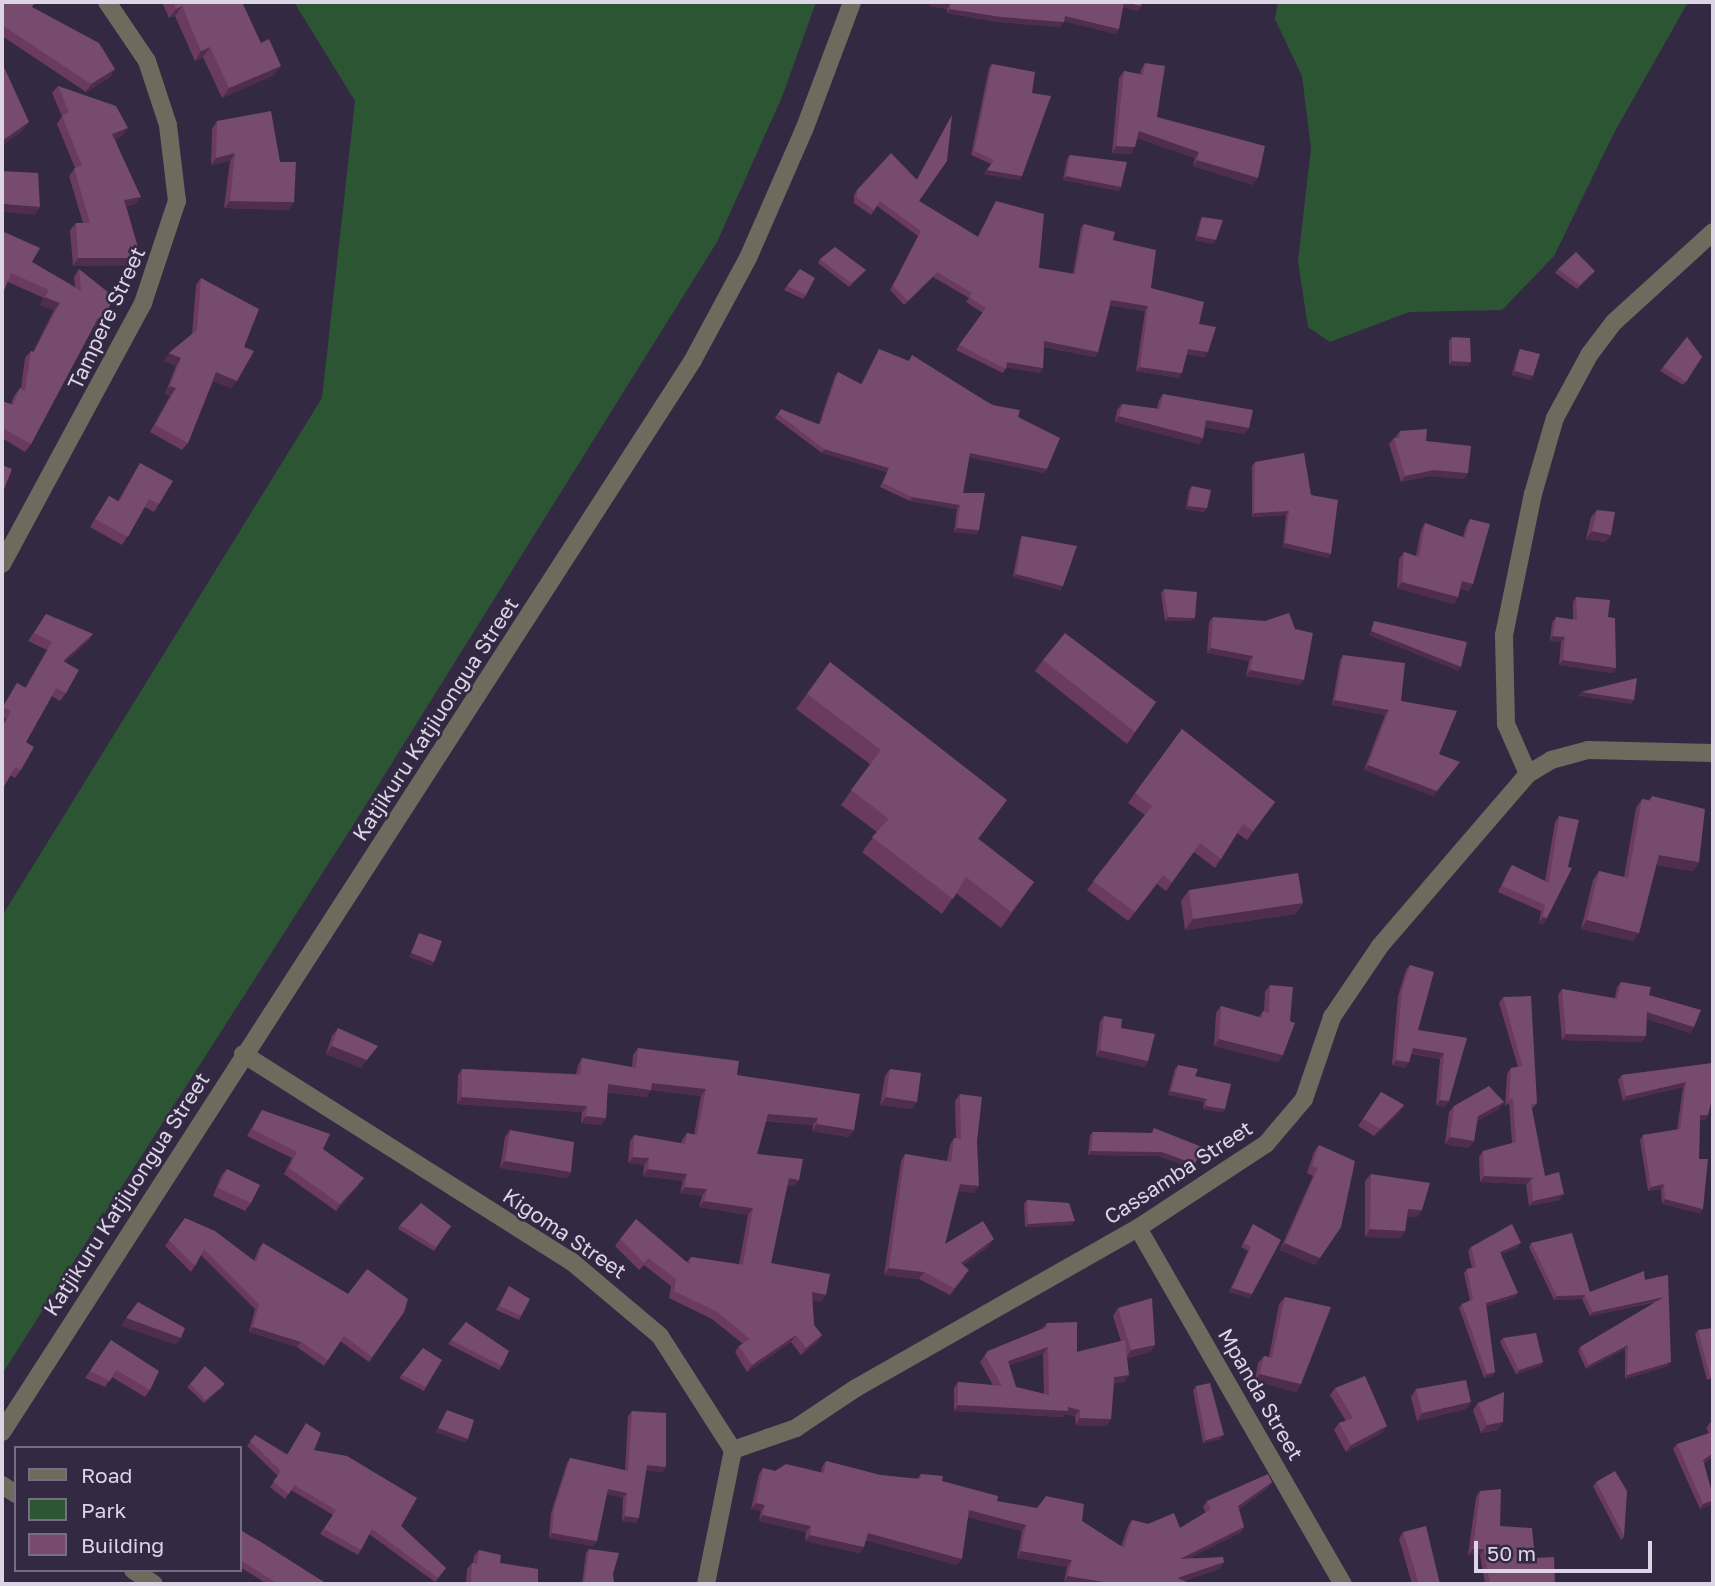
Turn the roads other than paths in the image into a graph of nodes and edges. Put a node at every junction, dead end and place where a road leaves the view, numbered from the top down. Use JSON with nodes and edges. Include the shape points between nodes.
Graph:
{"nodes":[{"id":1,"x":107,"y":2,"type":"edge"},
{"id":2,"x":852,"y":2,"type":"edge"},
{"id":3,"x":1713,"y":232,"type":"edge"},
{"id":4,"x":2,"y":564,"type":"edge"},
{"id":5,"x":1713,"y":753,"type":"edge"},
{"id":6,"x":1528,"y":774,"type":"junction"},
{"id":7,"x":243,"y":1054,"type":"junction"},
{"id":8,"x":1138,"y":1228,"type":"junction"},
{"id":9,"x":2,"y":1432,"type":"edge"},
{"id":10,"x":733,"y":1450,"type":"junction"},
{"id":11,"x":135,"y":1572,"type":"edge"},
{"id":12,"x":154,"y":1584,"type":"edge"},
{"id":13,"x":706,"y":1584,"type":"edge"},
{"id":14,"x":1343,"y":1584,"type":"edge"}],
"edges":[{"from":1,"to":4,"type":"street","name":"Tampere Street","via":[[147,61],[168,125],[177,201],[143,303]]},
{"from":2,"to":7,"type":"street","name":"Katjikuru Katjiuongua Street","via":[[799,142],[748,258],[693,360]]},
{"from":3,"to":6,"type":"street","via":[[1613,323],[1589,355],[1555,418],[1533,494],[1504,635],[1506,724]]},
{"from":5,"to":6,"type":"street","name":"Cassamba Street","via":[[1588,750],[1551,760]]},
{"from":6,"to":8,"type":"street","name":"Cassamba Street","via":[[1380,946],[1332,1017],[1304,1099],[1266,1144]]},
{"from":7,"to":9,"type":"street","name":"Katjikuru Katjiuongua Street"},
{"from":7,"to":10,"type":"street","name":"Kigoma Street","via":[[594,1277],[660,1336]]},
{"from":8,"to":10,"type":"street","name":"Cassamba Street","via":[[856,1388],[796,1428]]},
{"from":8,"to":14,"type":"street","name":"Mpanda Street"},
{"from":10,"to":13,"type":"street"},
{"from":11,"to":12,"type":"street"}]}
